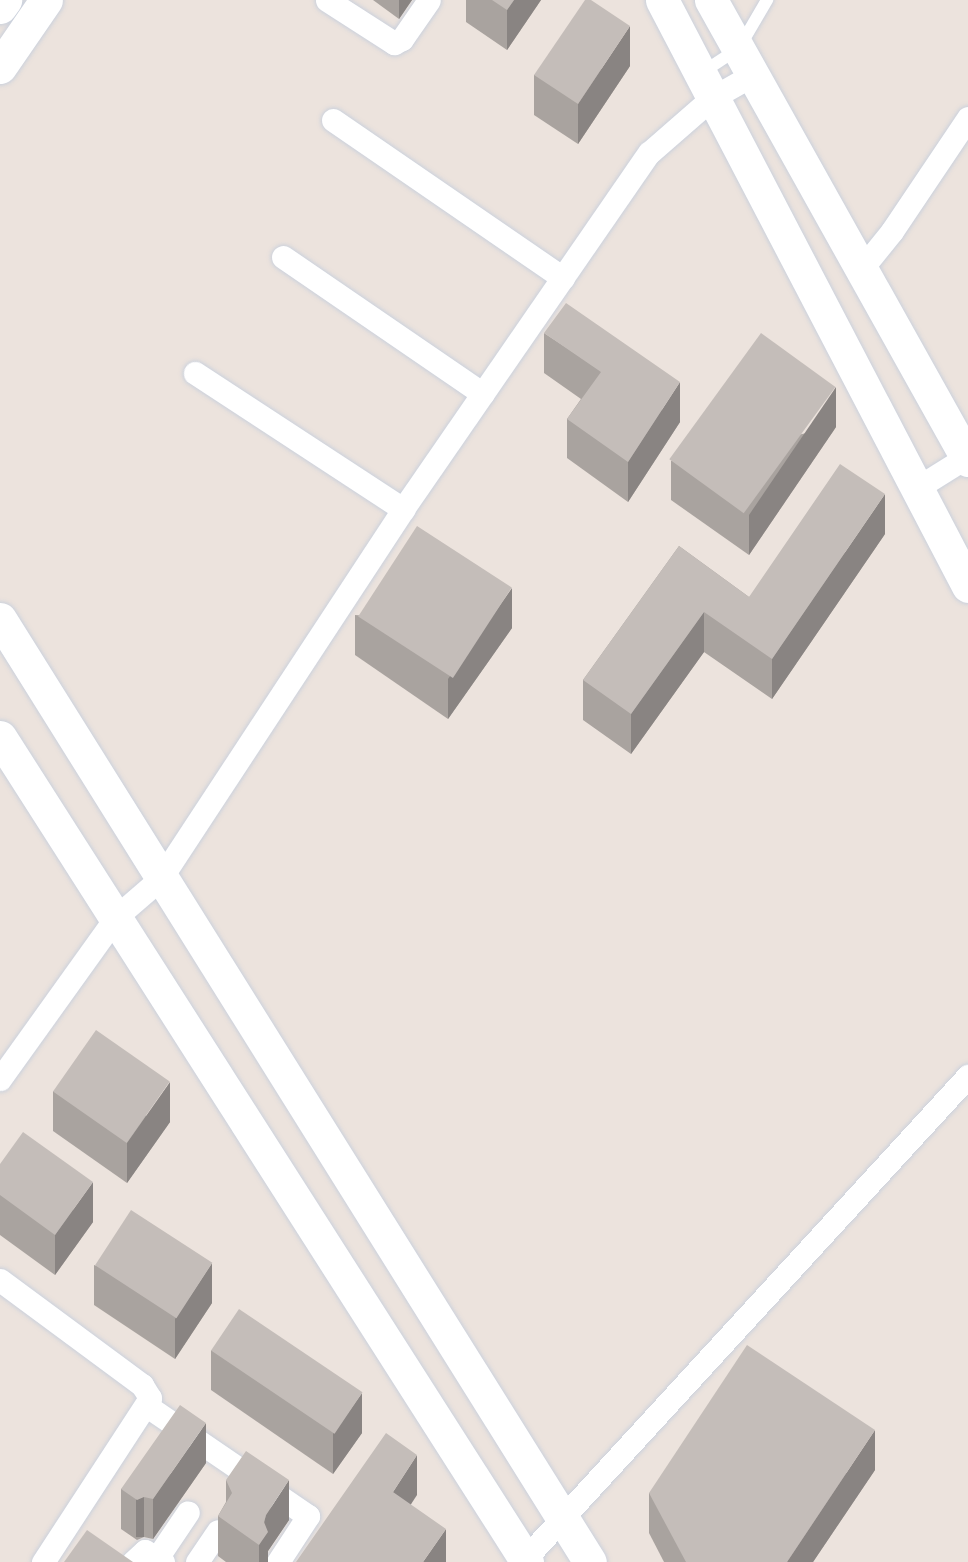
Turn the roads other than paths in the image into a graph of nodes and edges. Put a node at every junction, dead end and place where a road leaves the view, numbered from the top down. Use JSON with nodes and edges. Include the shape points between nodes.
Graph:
{"nodes":[{"id":1,"x":5,"y":0,"type":"edge"},
{"id":2,"x":46,"y":0,"type":"edge"},
{"id":3,"x":327,"y":0,"type":"edge"},
{"id":4,"x":429,"y":0,"type":"edge"},
{"id":5,"x":662,"y":0,"type":"edge"},
{"id":6,"x":712,"y":0,"type":"edge"},
{"id":7,"x":768,"y":0,"type":"edge"},
{"id":8,"x":0,"y":7,"type":"edge"},
{"id":9,"x":746,"y":61,"type":"junction"},
{"id":10,"x":0,"y":67,"type":"edge"},
{"id":11,"x":706,"y":86,"type":"junction"},
{"id":12,"x":968,"y":118,"type":"edge"},
{"id":13,"x":333,"y":120,"type":"dead end"},
{"id":14,"x":283,"y":257,"type":"dead end"},
{"id":15,"x":863,"y":267,"type":"junction"},
{"id":16,"x":563,"y":278,"type":"junction"},
{"id":17,"x":195,"y":373,"type":"dead end"},
{"id":18,"x":483,"y":394,"type":"junction"},
{"id":19,"x":968,"y":458,"type":"edge"},
{"id":20,"x":917,"y":488,"type":"junction"},
{"id":21,"x":403,"y":509,"type":"junction"},
{"id":22,"x":968,"y":586,"type":"edge"},
{"id":23,"x":0,"y":619,"type":"edge"},
{"id":24,"x":0,"y":737,"type":"edge"},
{"id":25,"x":161,"y":878,"type":"junction"},
{"id":26,"x":116,"y":917,"type":"junction"},
{"id":27,"x":968,"y":1076,"type":"edge"},
{"id":28,"x":0,"y":1079,"type":"edge"},
{"id":29,"x":0,"y":1279,"type":"edge"},
{"id":30,"x":147,"y":1406,"type":"junction"},
{"id":31,"x":188,"y":1512,"type":"dead end"},
{"id":32,"x":563,"y":1518,"type":"junction"},
{"id":33,"x":218,"y":1531,"type":"edge"},
{"id":34,"x":160,"y":1560,"type":"edge"},
{"id":35,"x":525,"y":1561,"type":"edge"},
{"id":36,"x":43,"y":1562,"type":"edge"},
{"id":37,"x":133,"y":1562,"type":"edge"},
{"id":38,"x":197,"y":1562,"type":"edge"},
{"id":39,"x":278,"y":1562,"type":"edge"},
{"id":40,"x":590,"y":1562,"type":"edge"}],
"edges":[{"from":1,"to":8,"type":"street"},
{"from":2,"to":10,"type":"street"},
{"from":3,"to":4,"type":"street","via":[[394,43],[402,39]]},
{"from":5,"to":11,"type":"street"},
{"from":6,"to":9,"type":"street"},
{"from":7,"to":9,"type":"lane"},
{"from":9,"to":11,"type":"street"},
{"from":9,"to":15,"type":"street"},
{"from":11,"to":16,"type":"street","via":[[649,153]]},
{"from":11,"to":20,"type":"street"},
{"from":12,"to":15,"type":"street"},
{"from":13,"to":16,"type":"street"},
{"from":14,"to":18,"type":"street"},
{"from":15,"to":19,"type":"street"},
{"from":16,"to":18,"type":"street"},
{"from":17,"to":21,"type":"street"},
{"from":18,"to":21,"type":"street"},
{"from":19,"to":20,"type":"street"},
{"from":20,"to":22,"type":"street"},
{"from":21,"to":25,"type":"street"},
{"from":23,"to":25,"type":"street"},
{"from":24,"to":26,"type":"street"},
{"from":25,"to":26,"type":"street"},
{"from":25,"to":32,"type":"street"},
{"from":26,"to":28,"type":"street"},
{"from":26,"to":35,"type":"street"},
{"from":27,"to":32,"type":"street"},
{"from":29,"to":30,"type":"street","via":[[142,1385],[149,1392]]},
{"from":30,"to":36,"type":"street"},
{"from":30,"to":39,"type":"street","via":[[308,1516]]},
{"from":31,"to":34,"type":"street"},
{"from":32,"to":35,"type":"street"},
{"from":32,"to":40,"type":"street"},
{"from":33,"to":38,"type":"street"},
{"from":34,"to":37,"type":"street","via":[[145,1551]]}]}
